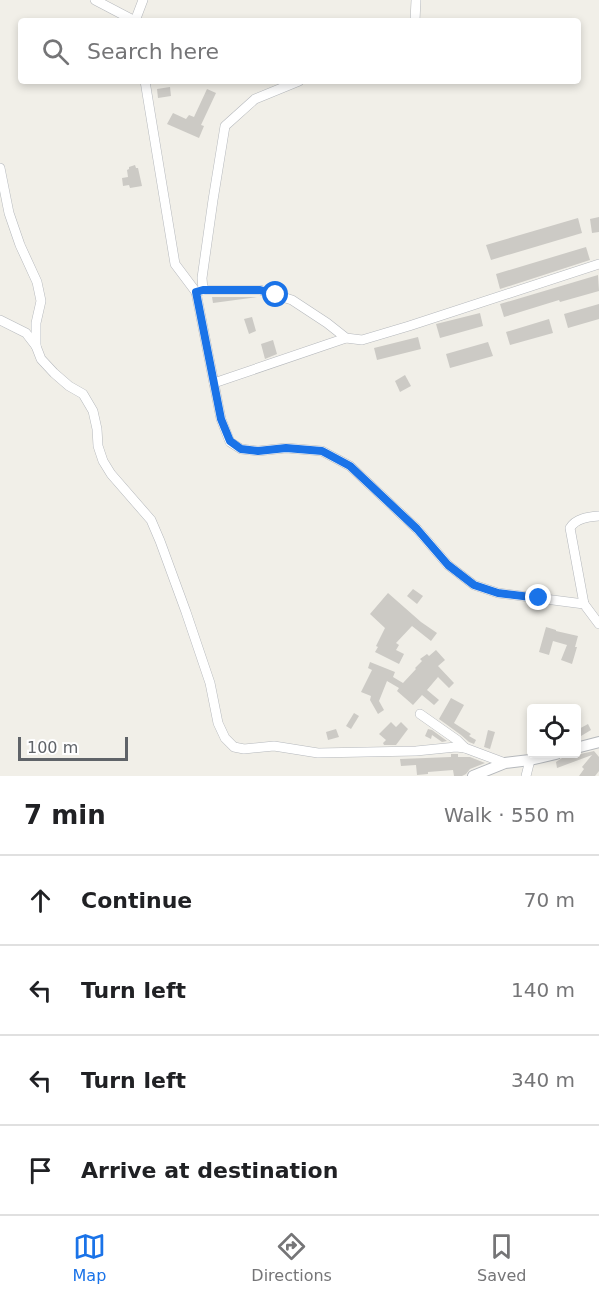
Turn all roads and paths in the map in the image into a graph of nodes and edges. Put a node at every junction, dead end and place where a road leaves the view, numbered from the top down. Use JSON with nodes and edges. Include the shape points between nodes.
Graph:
{"nodes":[{"id":1,"x":95,"y":0,"type":"edge"},
{"id":2,"x":143,"y":0,"type":"edge"},
{"id":3,"x":416,"y":0,"type":"edge"},
{"id":4,"x":129,"y":18,"type":"edge"},
{"id":5,"x":136,"y":18,"type":"edge"},
{"id":6,"x":415,"y":18,"type":"edge"},
{"id":7,"x":145,"y":84,"type":"edge"},
{"id":8,"x":292,"y":84,"type":"edge"},
{"id":9,"x":0,"y":168,"type":"edge"},
{"id":10,"x":599,"y":264,"type":"edge"},
{"id":11,"x":200,"y":291,"type":"junction"},
{"id":12,"x":0,"y":320,"type":"edge"},
{"id":13,"x":346,"y":338,"type":"junction"},
{"id":14,"x":36,"y":346,"type":"junction"},
{"id":15,"x":214,"y":384,"type":"junction"},
{"id":16,"x":599,"y":516,"type":"edge"},
{"id":17,"x":584,"y":604,"type":"junction"},
{"id":18,"x":599,"y":624,"type":"edge"},
{"id":19,"x":420,"y":714,"type":"dead end"},
{"id":20,"x":599,"y":742,"type":"edge"},
{"id":21,"x":581,"y":747,"type":"edge"},
{"id":22,"x":465,"y":748,"type":"junction"},
{"id":23,"x":538,"y":758,"type":"edge"},
{"id":24,"x":531,"y":760,"type":"junction"},
{"id":25,"x":505,"y":763,"type":"junction"},
{"id":26,"x":473,"y":776,"type":"edge"},
{"id":27,"x":526,"y":776,"type":"edge"}],
"edges":[{"from":1,"to":4,"type":"street"},
{"from":2,"to":5,"type":"street"},
{"from":3,"to":6,"type":"street"},
{"from":7,"to":11,"type":"street","via":[[175,264]]},
{"from":8,"to":11,"type":"street","via":[[255,99],[225,126]]},
{"from":9,"to":14,"type":"street","via":[[9,213],[41,301]]},
{"from":10,"to":13,"type":"street","via":[[362,340]]},
{"from":11,"to":13,"type":"street","via":[[260,290],[292,300]]},
{"from":11,"to":15,"type":"street"},
{"from":12,"to":14,"type":"street","via":[[26,333]]},
{"from":13,"to":15,"type":"street"},
{"from":14,"to":22,"type":"street","via":[[41,359],[54,373],[83,394],[93,411],[103,461],[151,520],[210,683],[218,723],[234,747],[274,746],[318,753]]},
{"from":15,"to":17,"type":"street","via":[[227,434],[241,449],[322,451],[350,466],[417,529],[448,565],[474,585],[498,593]]},
{"from":16,"to":17,"type":"street","via":[[573,522],[570,528]]},
{"from":17,"to":18,"type":"street"},
{"from":19,"to":22,"type":"street"},
{"from":20,"to":21,"type":"street"},
{"from":22,"to":25,"type":"street"},
{"from":23,"to":24,"type":"street"},
{"from":24,"to":25,"type":"street"},
{"from":24,"to":27,"type":"street"},
{"from":25,"to":26,"type":"street"}]}
